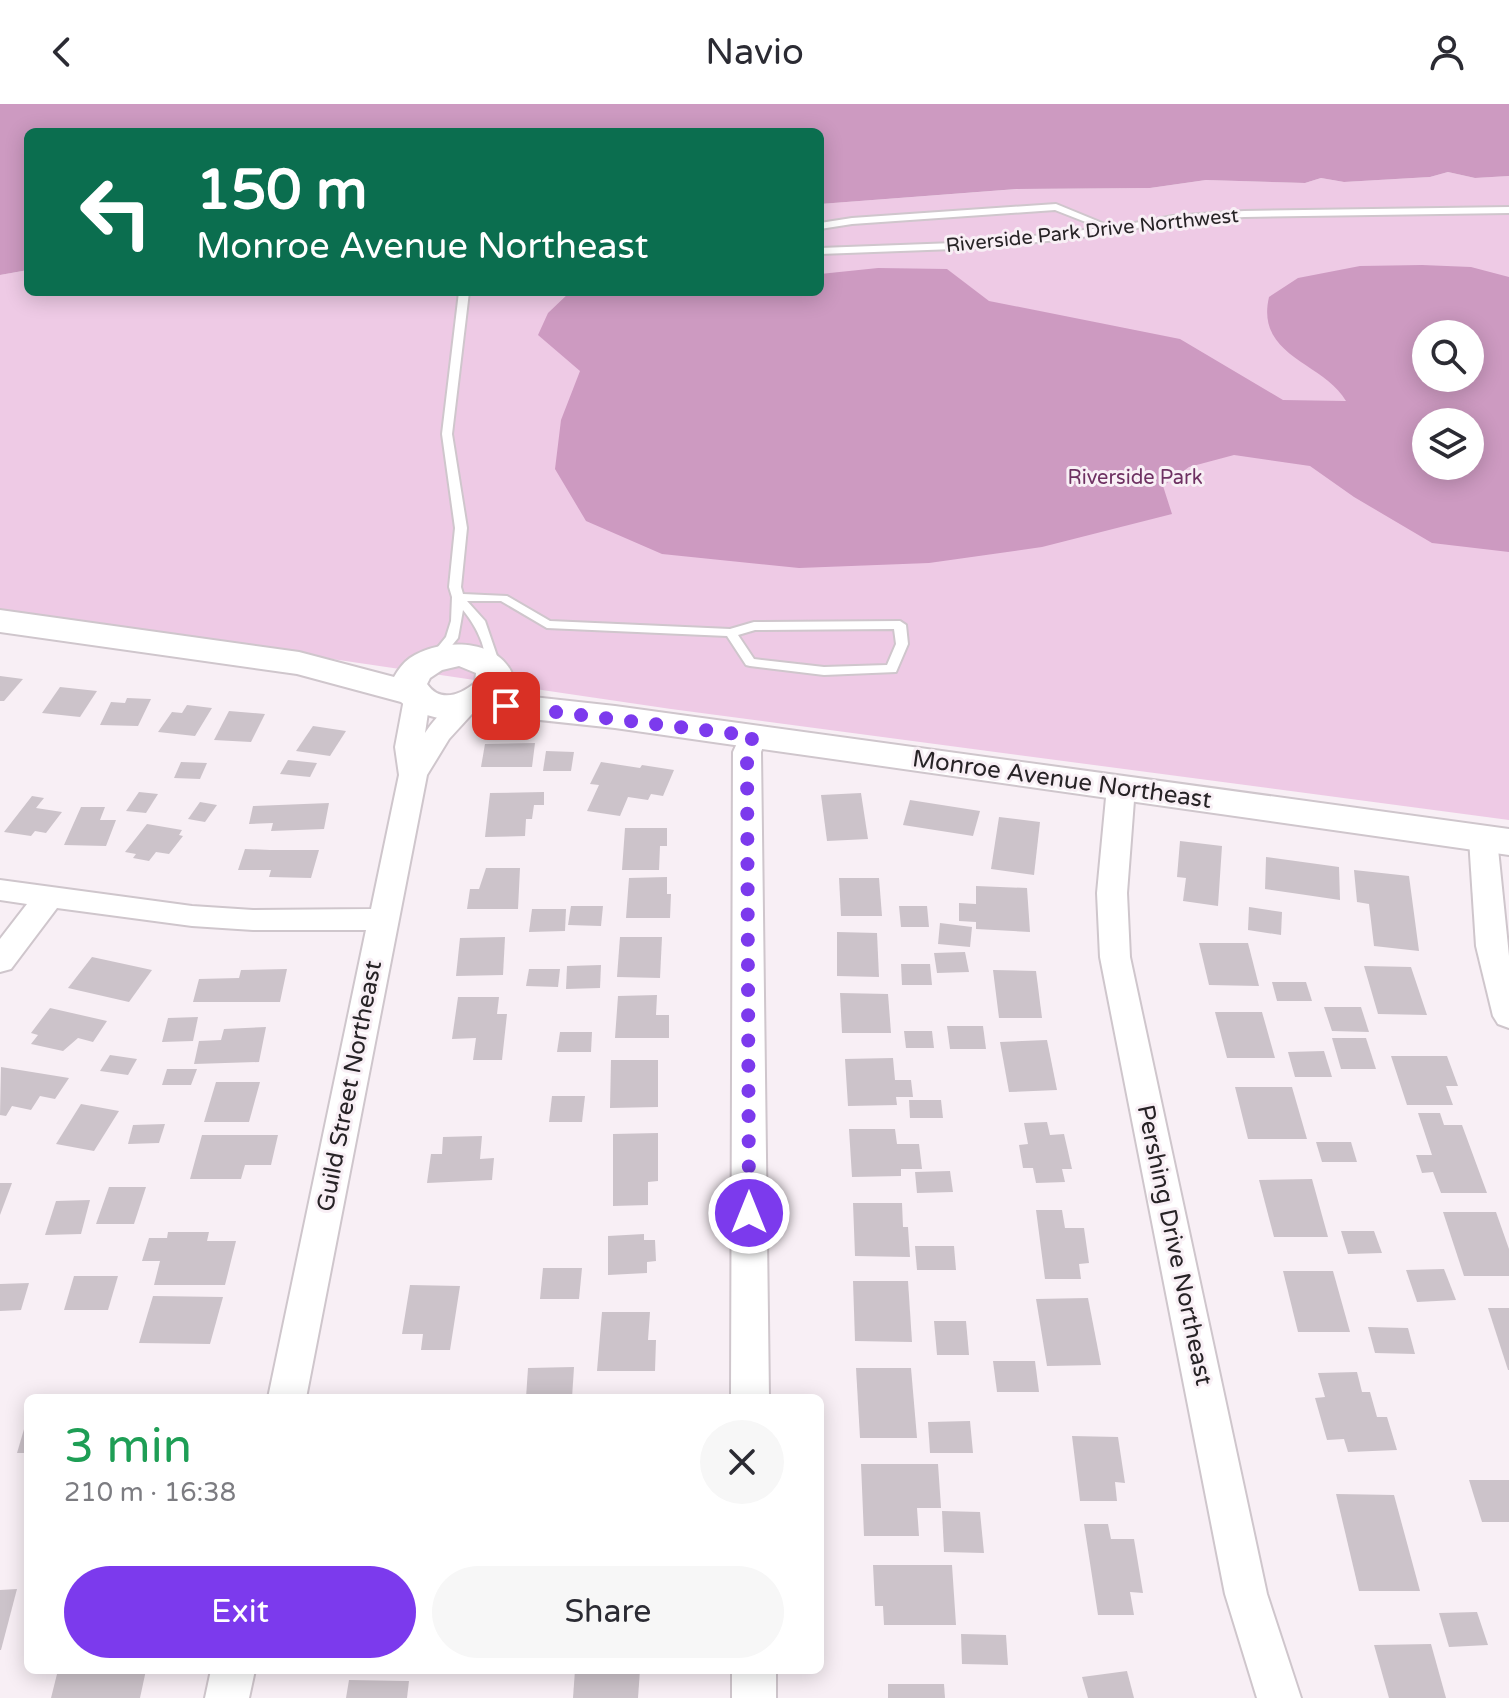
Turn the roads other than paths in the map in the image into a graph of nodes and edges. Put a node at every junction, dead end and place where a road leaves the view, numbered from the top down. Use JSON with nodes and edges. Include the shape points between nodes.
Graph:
{"nodes":[{"id":1,"x":1509,"y":210,"type":"edge"},
{"id":2,"x":824,"y":225,"type":"edge"},
{"id":3,"x":1112,"y":229,"type":"junction"},
{"id":4,"x":824,"y":251,"type":"edge"},
{"id":5,"x":464,"y":296,"type":"edge"},
{"id":6,"x":458,"y":597,"type":"junction"},
{"id":7,"x":0,"y":621,"type":"edge"},
{"id":8,"x":731,"y":633,"type":"junction"},
{"id":9,"x":492,"y":669,"type":"junction"},
{"id":10,"x":423,"y":678,"type":"junction"},
{"id":11,"x":470,"y":703,"type":"junction"},
{"id":12,"x":615,"y":717,"type":"junction"},
{"id":13,"x":753,"y":736,"type":"junction"},
{"id":14,"x":413,"y":775,"type":"junction"},
{"id":15,"x":1121,"y":787,"type":"junction"},
{"id":16,"x":1496,"y":840,"type":"edge"},
{"id":17,"x":0,"y":890,"type":"edge"},
{"id":18,"x":49,"y":897,"type":"junction"},
{"id":19,"x":382,"y":919,"type":"junction"},
{"id":20,"x":0,"y":961,"type":"edge"},
{"id":21,"x":1509,"y":1016,"type":"edge"},
{"id":22,"x":288,"y":1394,"type":"edge"},
{"id":23,"x":750,"y":1394,"type":"edge"},
{"id":24,"x":232,"y":1674,"type":"edge"},
{"id":25,"x":754,"y":1674,"type":"edge"},
{"id":26,"x":227,"y":1698,"type":"edge"},
{"id":27,"x":754,"y":1698,"type":"edge"},
{"id":28,"x":1279,"y":1698,"type":"edge"}],
"edges":[{"from":1,"to":3,"type":"lane","name":"Riverside Park Drive Northwest","via":[[1244,214]]},
{"from":2,"to":3,"type":"lane","via":[[1056,207]]},
{"from":3,"to":4,"type":"lane","name":"Riverside Park Drive Northwest","via":[[981,245]]},
{"from":5,"to":6,"type":"lane","via":[[447,434],[461,528]]},
{"from":6,"to":8,"type":"lane","via":[[503,598],[547,624]]},
{"from":6,"to":9,"type":"lane","via":[[479,621]]},
{"from":6,"to":10,"type":"lane","via":[[452,638]]},
{"from":7,"to":10,"type":"main road"},
{"from":8,"to":8,"type":"lane","via":[[750,662],[824,671],[892,669],[902,644],[900,625],[754,626]]},
{"from":9,"to":10,"type":"main road","via":[[482,660],[459,655]]},
{"from":9,"to":11,"type":"main road","via":[[493,687]]},
{"from":9,"to":12,"type":"main road","name":"Monroe Avenue Northeast","via":[[530,689]]},
{"from":10,"to":11,"type":"main road","via":[[440,707]]},
{"from":10,"to":14,"type":"street","name":"Guild Street Northeast","via":[[409,747]]},
{"from":11,"to":12,"type":"main road","name":"Monroe Avenue Northeast"},
{"from":11,"to":14,"type":"street","name":"Guild Street Northeast","via":[[438,734]]},
{"from":12,"to":13,"type":"main road","name":"Monroe Avenue Northeast"},
{"from":13,"to":15,"type":"main road","name":"Monroe Avenue Northeast"},
{"from":13,"to":23,"type":"street","via":[[747,752]]},
{"from":14,"to":19,"type":"street","name":"Guild Street Northeast"},
{"from":15,"to":16,"type":"main road","name":"Monroe Avenue Northeast"},
{"from":15,"to":28,"type":"street","name":"Pershing Drive Northeast","via":[[1110,886],[1115,957],[1246,1594]]},
{"from":16,"to":21,"type":"street","via":[[1491,946]]},
{"from":17,"to":18,"type":"street"},
{"from":18,"to":19,"type":"street","via":[[192,916]]},
{"from":18,"to":20,"type":"street"},
{"from":19,"to":22,"type":"street","name":"Guild Street Northeast"},
{"from":24,"to":26,"type":"street"},
{"from":25,"to":27,"type":"street"}]}
